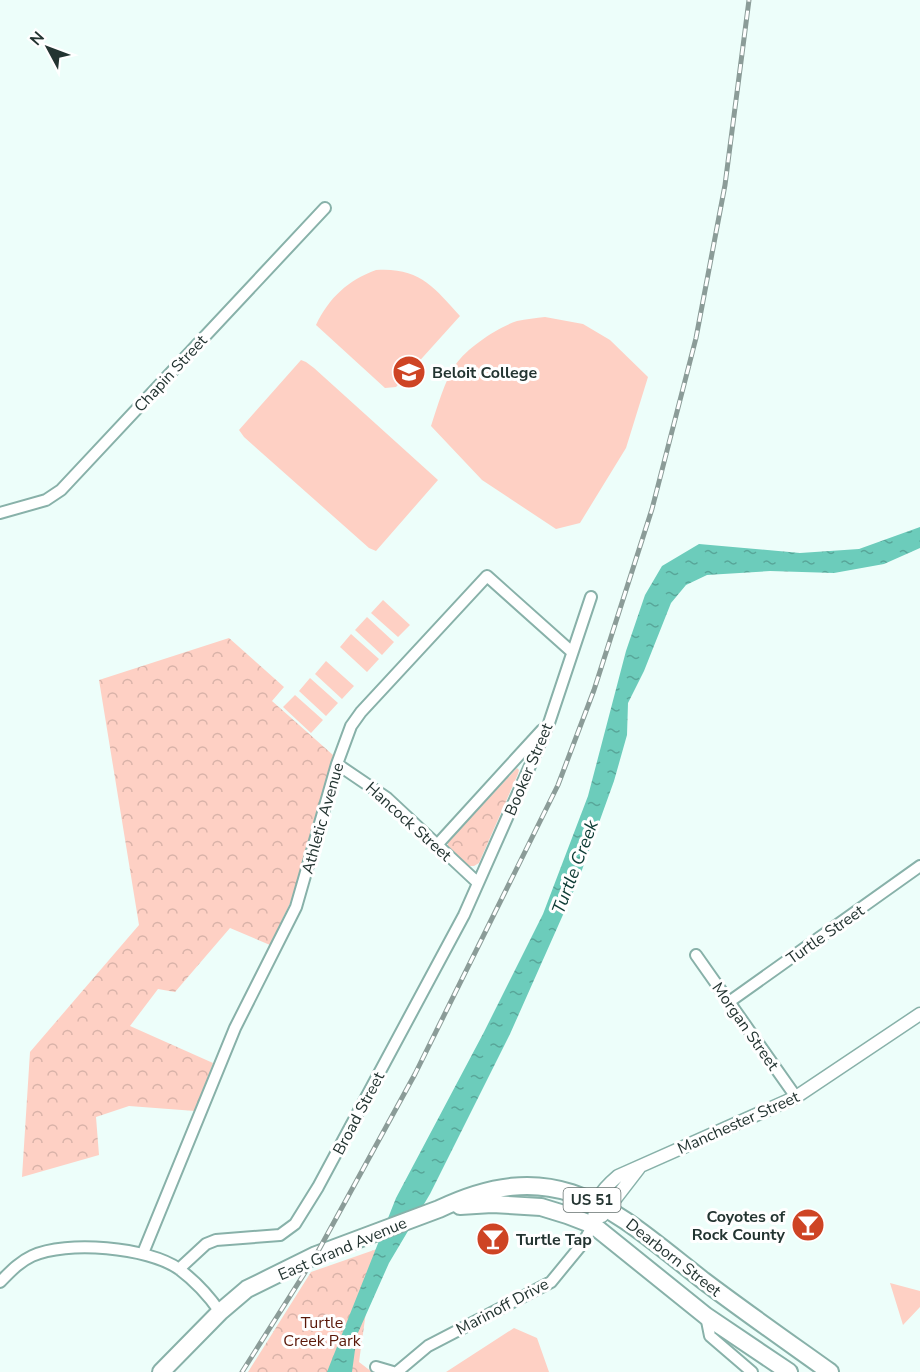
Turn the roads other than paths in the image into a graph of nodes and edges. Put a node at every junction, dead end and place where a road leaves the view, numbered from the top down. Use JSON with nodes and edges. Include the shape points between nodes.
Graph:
{"nodes":[{"id":1,"x":325,"y":208,"type":"dead end"},
{"id":2,"x":0,"y":513,"type":"edge"},
{"id":3,"x":591,"y":597,"type":"dead end"},
{"id":4,"x":572,"y":652,"type":"junction"},
{"id":5,"x":549,"y":723,"type":"junction"},
{"id":6,"x":337,"y":764,"type":"junction"},
{"id":7,"x":437,"y":845,"type":"junction"},
{"id":8,"x":920,"y":866,"type":"edge"},
{"id":9,"x":478,"y":883,"type":"junction"},
{"id":10,"x":696,"y":955,"type":"dead end"},
{"id":11,"x":729,"y":1002,"type":"junction"},
{"id":12,"x":920,"y":1014,"type":"edge"},
{"id":13,"x":796,"y":1097,"type":"junction"},
{"id":14,"x":602,"y":1205,"type":"junction"},
{"id":15,"x":439,"y":1209,"type":"junction"},
{"id":16,"x":593,"y":1225,"type":"junction"},
{"id":17,"x":143,"y":1253,"type":"junction"},
{"id":18,"x":179,"y":1269,"type":"junction"},
{"id":19,"x":0,"y":1282,"type":"edge"},
{"id":20,"x":220,"y":1312,"type":"junction"},
{"id":21,"x":706,"y":1316,"type":"junction"},
{"id":22,"x":376,"y":1367,"type":"dead end"},
{"id":23,"x":161,"y":1372,"type":"edge"},
{"id":24,"x":395,"y":1372,"type":"edge"},
{"id":25,"x":752,"y":1372,"type":"edge"},
{"id":26,"x":789,"y":1372,"type":"edge"},
{"id":27,"x":830,"y":1372,"type":"edge"}],
"edges":[{"from":1,"to":2,"type":"street","name":"Chapin Street","via":[[61,490],[46,500]]},
{"from":3,"to":4,"type":"street"},
{"from":4,"to":5,"type":"street","name":"Booker Street"},
{"from":4,"to":6,"type":"street","name":"Athletic Avenue","via":[[487,576],[361,712],[351,726]]},
{"from":5,"to":7,"type":"street"},
{"from":5,"to":9,"type":"street","name":"Booker Street"},
{"from":6,"to":7,"type":"street","name":"Hancock Street","via":[[387,798]]},
{"from":6,"to":17,"type":"street","name":"Athletic Avenue","via":[[296,907],[235,1028]]},
{"from":7,"to":9,"type":"street","name":"Hancock Street"},
{"from":8,"to":11,"type":"street","name":"Turtle Street"},
{"from":9,"to":18,"type":"street","name":"Broad Street","via":[[336,1154],[295,1224],[280,1235],[216,1240],[206,1244]]},
{"from":10,"to":11,"type":"street","name":"Morgan Street"},
{"from":11,"to":13,"type":"street","name":"Morgan Street"},
{"from":12,"to":13,"type":"street","name":"Manchester Street"},
{"from":13,"to":14,"type":"street","name":"Manchester Street","via":[[642,1164]]},
{"from":14,"to":15,"type":"main road","name":"Dearborn Street","number":"US 51","via":[[571,1192],[530,1185],[483,1192]]},
{"from":14,"to":16,"type":"street","name":"Manchester Street"},
{"from":14,"to":27,"type":"main road","name":"Dearborn Street","number":"US 51","via":[[625,1218]]},
{"from":15,"to":16,"type":"main road","name":"Dearborn Street","number":"US 51","via":[[492,1204],[541,1208]]},
{"from":15,"to":20,"type":"main road","name":"East Grand Avenue","number":"US 51","via":[[316,1256],[247,1289]]},
{"from":16,"to":21,"type":"main road","name":"Dearborn Street","number":"US 51"},
{"from":16,"to":24,"type":"street","name":"Marinoff Drive","via":[[551,1282],[428,1346]]},
{"from":17,"to":18,"type":"street"},
{"from":17,"to":19,"type":"street","via":[[116,1248],[54,1250],[30,1256]]},
{"from":18,"to":20,"type":"street","via":[[208,1295]]},
{"from":20,"to":23,"type":"main road","number":"US 51"},
{"from":21,"to":25,"type":"street","via":[[710,1336]]},
{"from":21,"to":26,"type":"main road","name":"Dearborn Street","number":"US 51"},
{"from":22,"to":24,"type":"street","name":"Marinoff Drive"}]}
